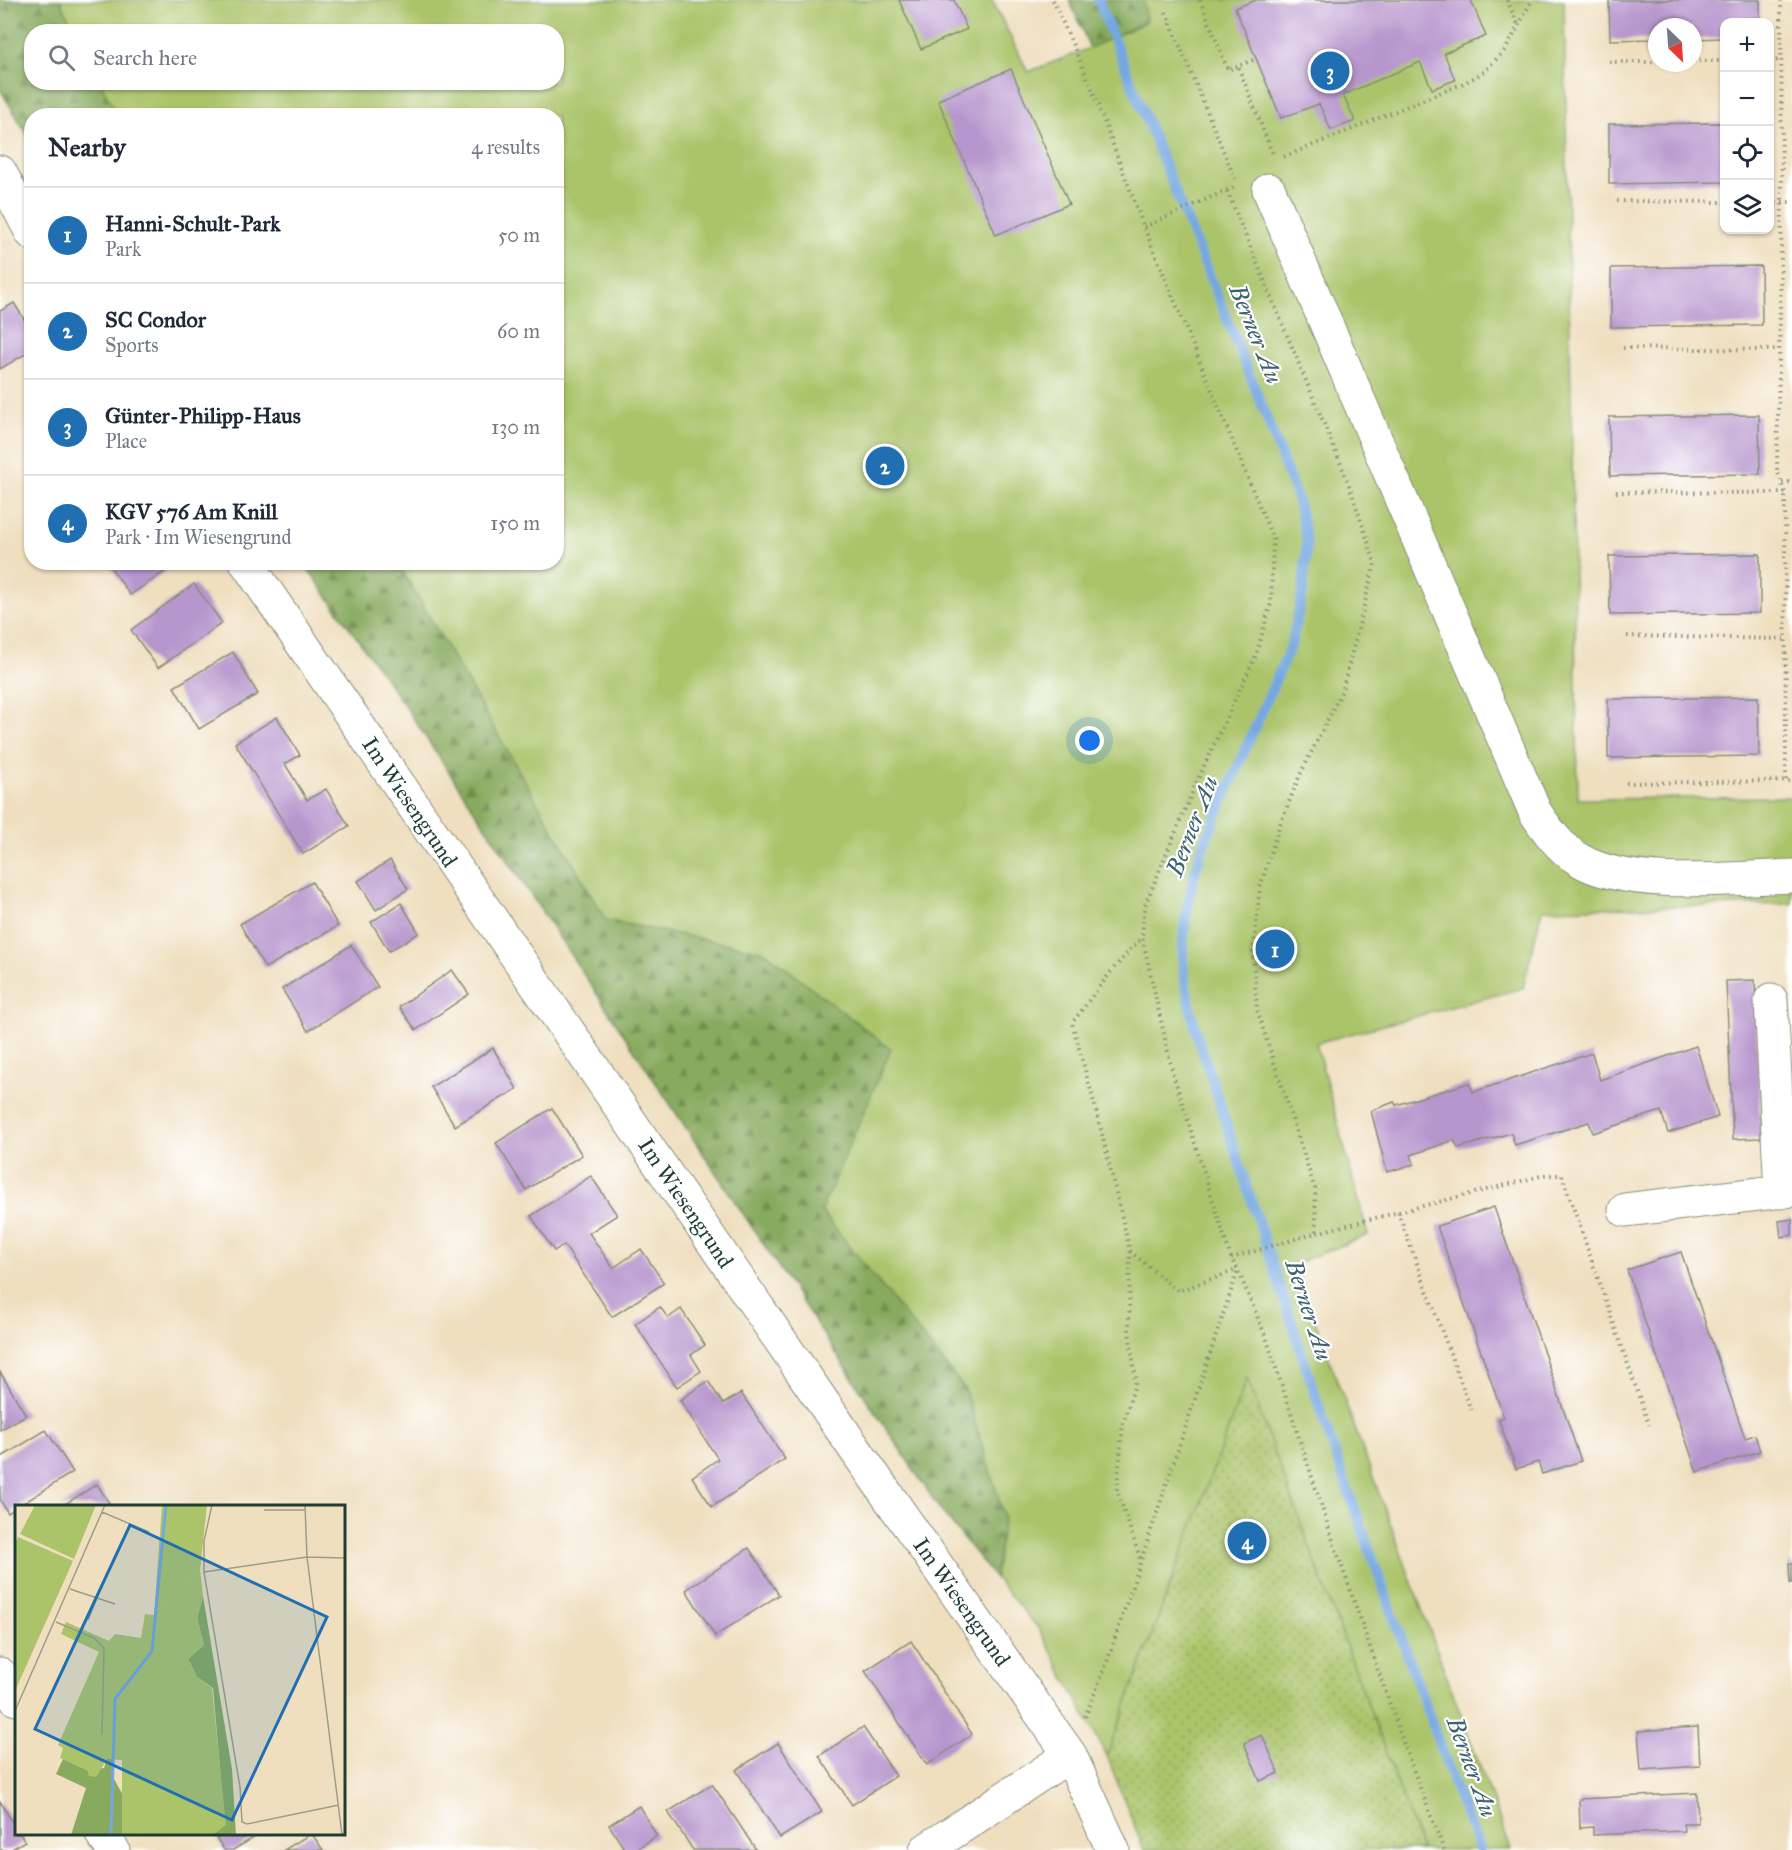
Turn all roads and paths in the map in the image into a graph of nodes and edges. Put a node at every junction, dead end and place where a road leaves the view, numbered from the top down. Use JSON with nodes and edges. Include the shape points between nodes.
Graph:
{"nodes":[{"id":1,"x":1053,"y":0,"type":"edge"},
{"id":2,"x":1200,"y":0,"type":"edge"},
{"id":3,"x":1507,"y":0,"type":"edge"},
{"id":4,"x":1532,"y":0,"type":"edge"},
{"id":5,"x":1781,"y":0,"type":"edge"},
{"id":6,"x":1166,"y":12,"type":"dead end"},
{"id":7,"x":1519,"y":27,"type":"junction"},
{"id":8,"x":1253,"y":60,"type":"dead end"},
{"id":9,"x":1782,"y":60,"type":"junction"},
{"id":10,"x":1702,"y":61,"type":"edge"},
{"id":11,"x":1720,"y":61,"type":"edge"},
{"id":12,"x":1774,"y":61,"type":"edge"},
{"id":13,"x":1609,"y":62,"type":"dead end"},
{"id":14,"x":1648,"y":62,"type":"edge"},
{"id":15,"x":1238,"y":66,"type":"junction"},
{"id":16,"x":0,"y":172,"type":"edge"},
{"id":17,"x":1269,"y":189,"type":"dead end"},
{"id":18,"x":1227,"y":191,"type":"junction"},
{"id":19,"x":1617,"y":201,"type":"dead end"},
{"id":20,"x":1720,"y":202,"type":"edge"},
{"id":21,"x":1774,"y":202,"type":"edge"},
{"id":22,"x":1782,"y":202,"type":"junction"},
{"id":23,"x":1792,"y":202,"type":"edge"},
{"id":24,"x":24,"y":218,"type":"edge"},
{"id":25,"x":1144,"y":227,"type":"junction"},
{"id":26,"x":1623,"y":348,"type":"dead end"},
{"id":27,"x":1778,"y":350,"type":"junction"},
{"id":28,"x":1782,"y":482,"type":"junction"},
{"id":29,"x":1792,"y":482,"type":"edge"},
{"id":30,"x":1616,"y":492,"type":"dead end"},
{"id":31,"x":1785,"y":493,"type":"junction"},
{"id":32,"x":251,"y":570,"type":"edge"},
{"id":33,"x":1627,"y":636,"type":"dead end"},
{"id":34,"x":1784,"y":639,"type":"junction"},
{"id":35,"x":1786,"y":781,"type":"junction"},
{"id":36,"x":1792,"y":781,"type":"edge"},
{"id":37,"x":1626,"y":783,"type":"dead end"},
{"id":38,"x":1792,"y":876,"type":"edge"},
{"id":39,"x":1142,"y":936,"type":"junction"},
{"id":40,"x":1771,"y":1000,"type":"dead end"},
{"id":41,"x":1786,"y":1191,"type":"edge"},
{"id":42,"x":1624,"y":1210,"type":"dead end"},
{"id":43,"x":1398,"y":1212,"type":"junction"},
{"id":44,"x":1317,"y":1233,"type":"junction"},
{"id":45,"x":1130,"y":1251,"type":"junction"},
{"id":46,"x":1231,"y":1258,"type":"junction"},
{"id":47,"x":1238,"y":1270,"type":"junction"},
{"id":48,"x":1471,"y":1410,"type":"dead end"},
{"id":49,"x":1649,"y":1425,"type":"dead end"},
{"id":50,"x":1140,"y":1558,"type":"junction"},
{"id":51,"x":0,"y":1674,"type":"edge"},
{"id":52,"x":15,"y":1697,"type":"edge"},
{"id":53,"x":1070,"y":1755,"type":"junction"},
{"id":54,"x":103,"y":1835,"type":"edge"},
{"id":55,"x":113,"y":1850,"type":"edge"},
{"id":56,"x":926,"y":1850,"type":"edge"},
{"id":57,"x":1113,"y":1850,"type":"edge"},
{"id":58,"x":1444,"y":1850,"type":"edge"}],
"edges":[{"from":1,"to":25,"type":"path","via":[[1090,84]]},
{"from":2,"to":15,"type":"path","via":[[1228,70]]},
{"from":3,"to":7,"type":"path"},
{"from":4,"to":7,"type":"path"},
{"from":5,"to":9,"type":"path"},
{"from":6,"to":18,"type":"path","via":[[1237,186]]},
{"from":7,"to":15,"type":"path","via":[[1506,49],[1484,72],[1464,83],[1275,161]]},
{"from":8,"to":15,"type":"path"},
{"from":9,"to":12,"type":"path"},
{"from":9,"to":22,"type":"path"},
{"from":10,"to":11,"type":"path"},
{"from":13,"to":14,"type":"path"},
{"from":16,"to":24,"type":"street"},
{"from":17,"to":38,"type":"street","via":[[1535,812],[1554,839],[1578,860],[1610,874],[1665,879]]},
{"from":18,"to":25,"type":"path"},
{"from":18,"to":44,"type":"path","via":[[1347,479],[1375,563],[1342,692],[1299,777],[1260,887],[1253,954],[1257,1010],[1315,1189]]},
{"from":19,"to":20,"type":"path"},
{"from":21,"to":22,"type":"path"},
{"from":22,"to":23,"type":"path"},
{"from":22,"to":27,"type":"path"},
{"from":25,"to":39,"type":"path","via":[[1273,539],[1271,603],[1256,655],[1145,905]]},
{"from":26,"to":27,"type":"path"},
{"from":27,"to":28,"type":"path","via":[[1777,470]]},
{"from":28,"to":29,"type":"path"},
{"from":28,"to":31,"type":"path"},
{"from":30,"to":31,"type":"path"},
{"from":31,"to":34,"type":"path"},
{"from":32,"to":53,"type":"street","name":"Im Wiesengrund","via":[[857,1452]]},
{"from":33,"to":34,"type":"path"},
{"from":34,"to":35,"type":"path"},
{"from":35,"to":36,"type":"path"},
{"from":35,"to":37,"type":"path"},
{"from":39,"to":45,"type":"path","via":[[1072,1023]]},
{"from":39,"to":46,"type":"path","via":[[1173,1074]]},
{"from":40,"to":41,"type":"street"},
{"from":41,"to":42,"type":"street"},
{"from":43,"to":44,"type":"path"},
{"from":43,"to":48,"type":"path"},
{"from":43,"to":49,"type":"path","via":[[1545,1175],[1562,1175]]},
{"from":44,"to":46,"type":"path"},
{"from":45,"to":47,"type":"path","via":[[1178,1291]]},
{"from":45,"to":50,"type":"path","via":[[1129,1332],[1136,1381],[1123,1423],[1117,1490]]},
{"from":46,"to":47,"type":"path"},
{"from":47,"to":50,"type":"path"},
{"from":47,"to":58,"type":"path","via":[[1267,1340],[1334,1544]]},
{"from":50,"to":53,"type":"path","via":[[1106,1665]]},
{"from":51,"to":52,"type":"street"},
{"from":53,"to":56,"type":"street"},
{"from":53,"to":57,"type":"street","name":"Im Wiesengrund"},
{"from":54,"to":55,"type":"street"}]}
